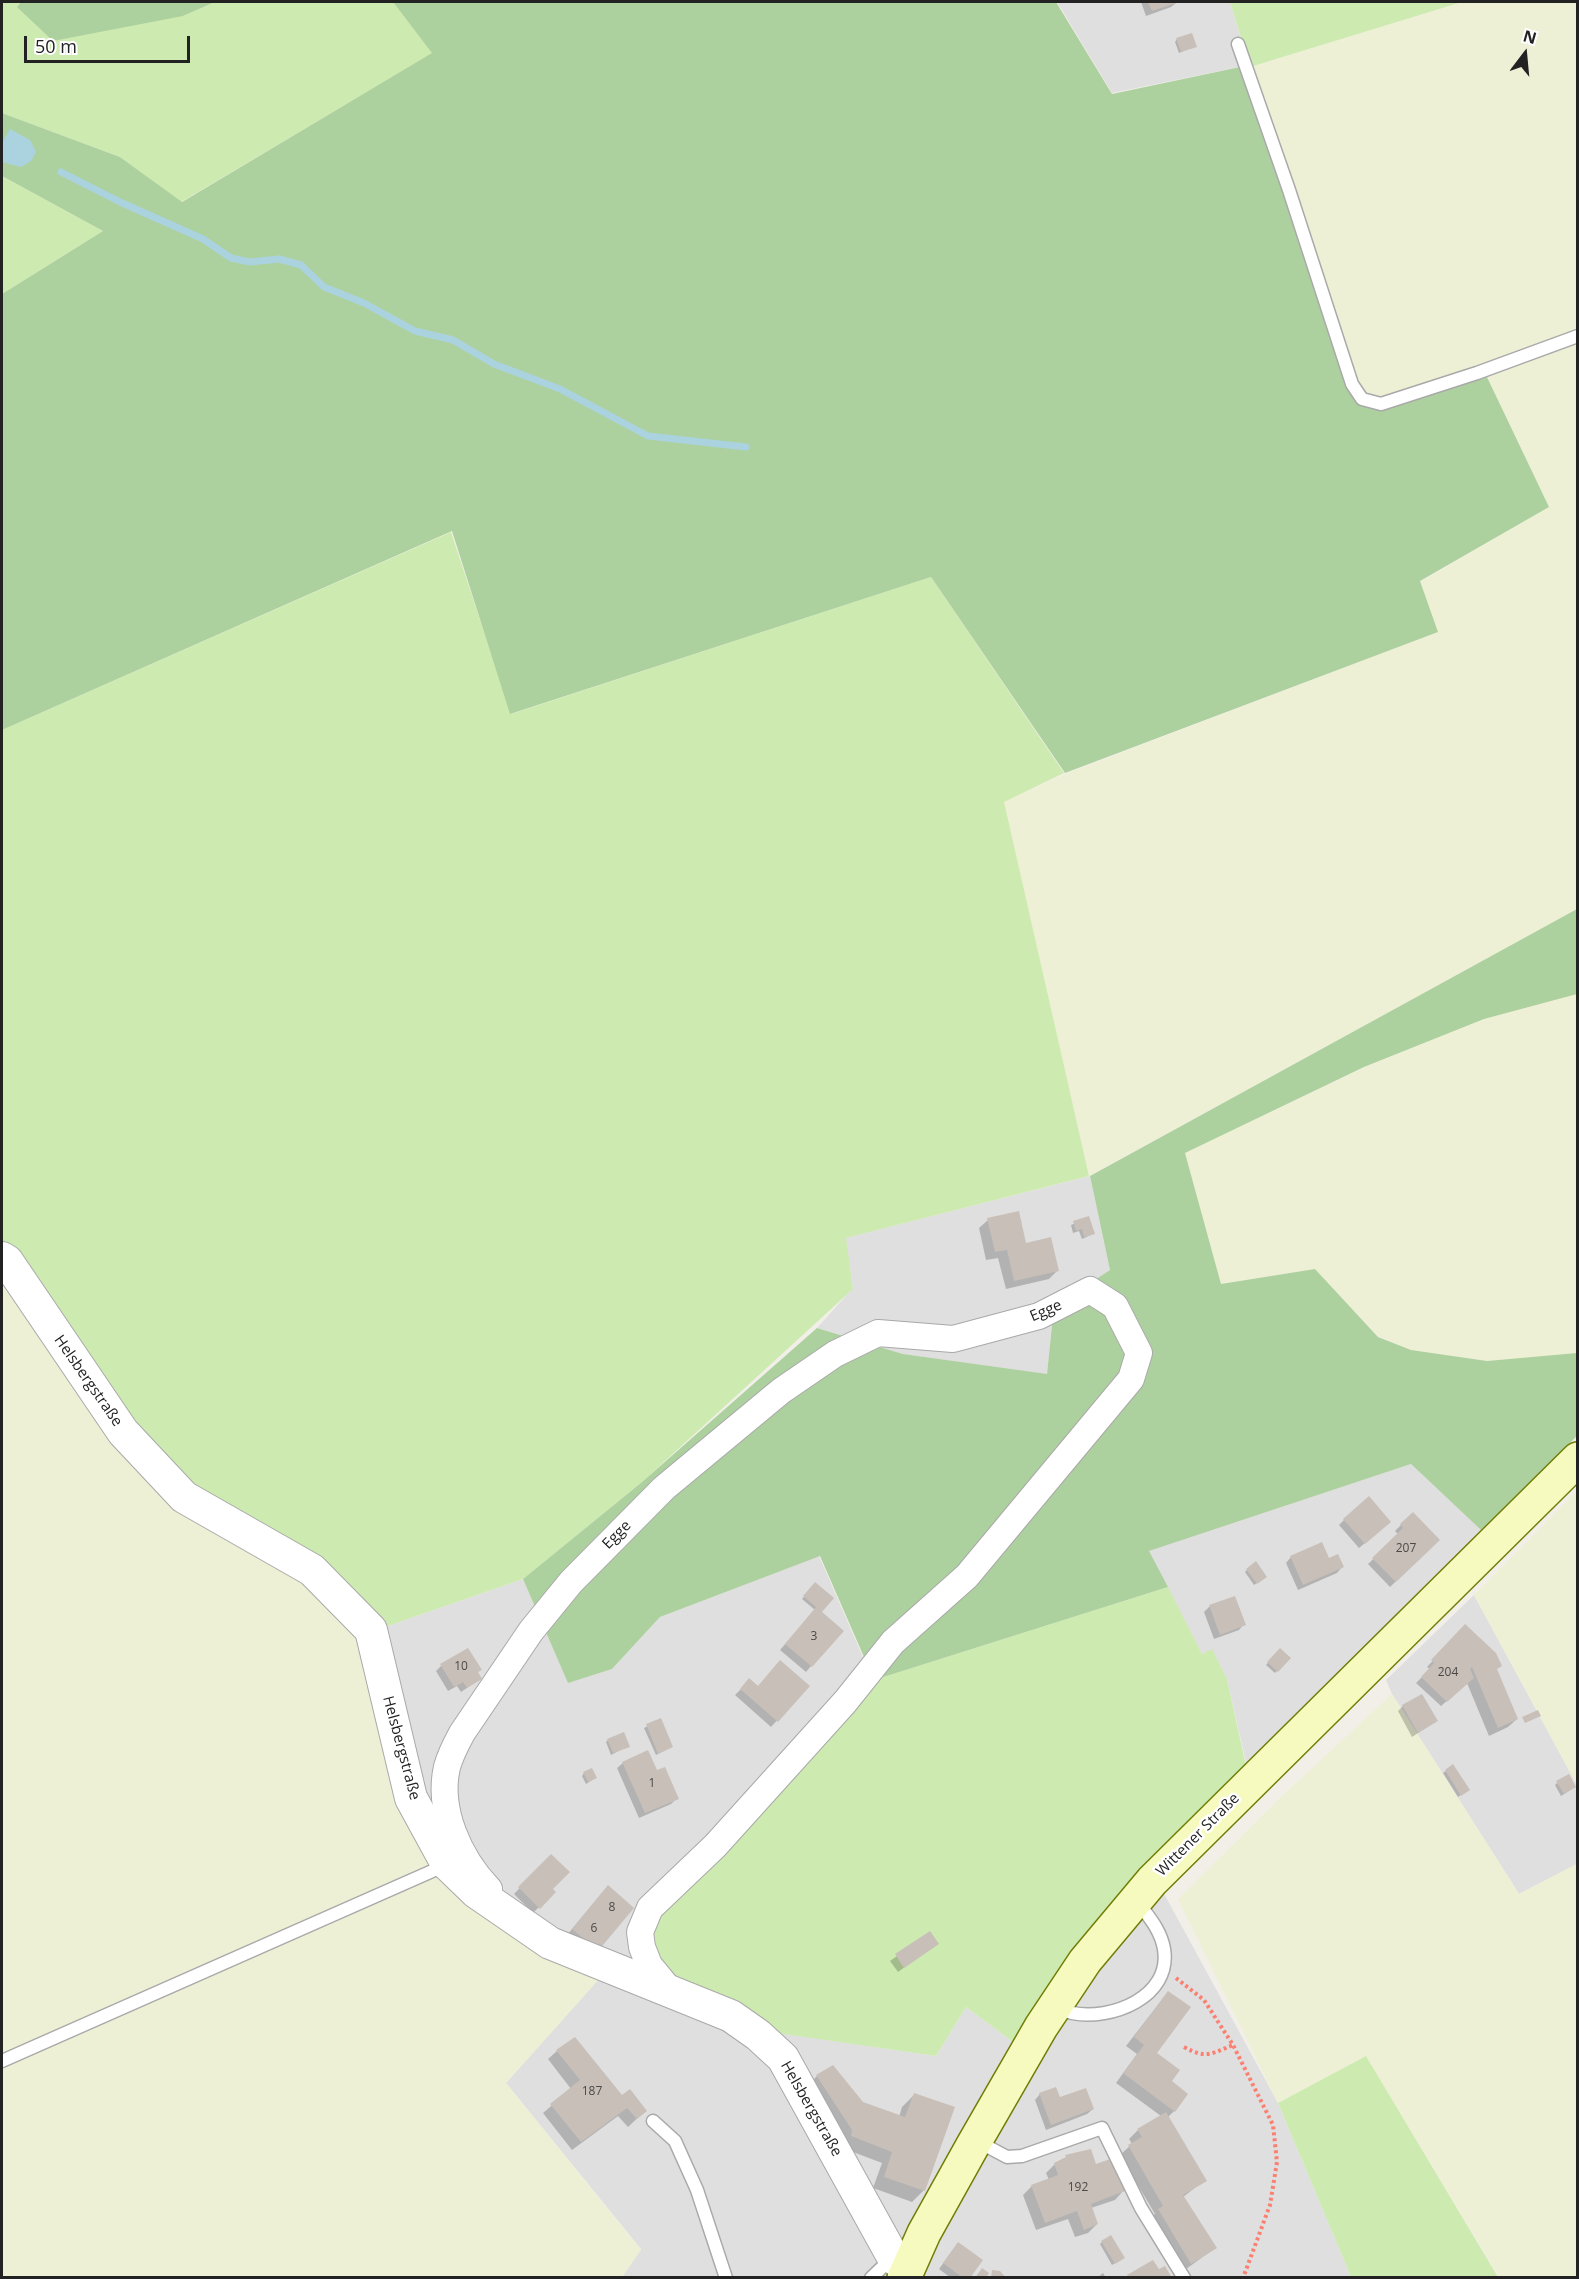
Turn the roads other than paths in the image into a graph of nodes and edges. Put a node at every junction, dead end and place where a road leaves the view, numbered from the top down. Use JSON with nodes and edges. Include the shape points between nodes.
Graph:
{"nodes":[{"id":1,"x":1238,"y":44,"type":"dead end"},
{"id":2,"x":1578,"y":336,"type":"edge"},
{"id":3,"x":2,"y":1258,"type":"edge"},
{"id":4,"x":1578,"y":1459,"type":"edge"},
{"id":5,"x":447,"y":1864,"type":"junction"},
{"id":6,"x":1136,"y":1900,"type":"junction"},
{"id":7,"x":519,"y":1924,"type":"junction"},
{"id":8,"x":673,"y":1994,"type":"junction"},
{"id":9,"x":1056,"y":2004,"type":"junction"},
{"id":10,"x":2,"y":2061,"type":"edge"},
{"id":11,"x":653,"y":2121,"type":"dead end"},
{"id":12,"x":976,"y":2140,"type":"junction"},
{"id":13,"x":894,"y":2270,"type":"edge"},
{"id":14,"x":726,"y":2277,"type":"edge"},
{"id":15,"x":1184,"y":2277,"type":"edge"}],
"edges":[{"from":1,"to":2,"type":"lane","via":[[1352,384],[1362,399],[1381,404]]},
{"from":3,"to":5,"type":"street","name":"Helsbergstraße","via":[[123,1432],[184,1497],[312,1570],[371,1630],[411,1798]]},
{"from":4,"to":6,"type":"main road","name":"Wittener Straße"},
{"from":5,"to":7,"type":"street","name":"Helsbergstraße"},
{"from":5,"to":10,"type":"lane"},
{"from":6,"to":9,"type":"main road","name":"Wittener Straße"},
{"from":6,"to":9,"type":"lane","via":[[1157,1927],[1164,1950],[1163,1969],[1153,1988],[1131,2007],[1091,2014],[1071,2013]]},
{"from":7,"to":8,"type":"street","name":"Helsbergstraße","via":[[550,1943]]},
{"from":7,"to":8,"type":"street","name":"Egge","via":[[471,1869],[454,1833],[445,1787],[447,1767],[462,1733],[495,1683],[571,1582],[664,1488],[781,1391],[835,1354],[878,1334],[952,1339],[990,1330],[1039,1316],[1090,1290],[1115,1306],[1139,1353],[1131,1379],[967,1576],[892,1642],[845,1702],[723,1837],[650,1908],[640,1932],[642,1947],[649,1965]]},
{"from":8,"to":13,"type":"street","name":"Helsbergstraße","via":[[730,2016],[783,2058]]},
{"from":9,"to":12,"type":"main road","name":"Wittener Straße"},
{"from":11,"to":14,"type":"lane","via":[[675,2141],[697,2190]]},
{"from":12,"to":13,"type":"main road","name":"Wittener Straße"},
{"from":12,"to":15,"type":"lane","via":[[1007,2157],[1022,2156],[1102,2128],[1141,2208]]}]}
